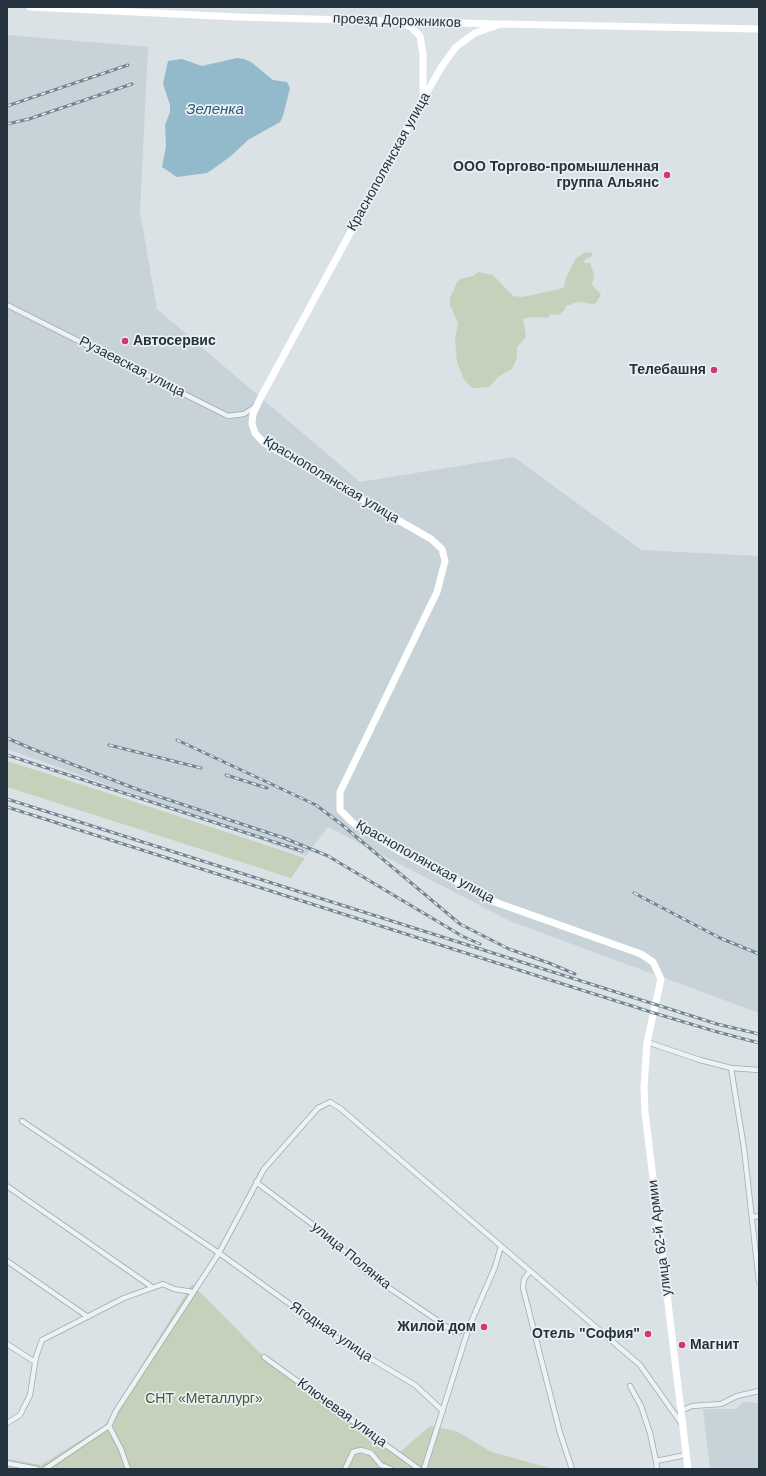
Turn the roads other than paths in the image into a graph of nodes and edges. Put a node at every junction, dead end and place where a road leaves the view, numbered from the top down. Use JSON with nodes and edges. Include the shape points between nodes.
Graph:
{"nodes":[{"id":1,"x":30,"y":7,"type":"edge"},
{"id":2,"x":395,"y":20,"type":"junction"},
{"id":3,"x":501,"y":24,"type":"junction"},
{"id":4,"x":759,"y":29,"type":"edge"},
{"id":5,"x":423,"y":99,"type":"junction"},
{"id":6,"x":7,"y":305,"type":"edge"},
{"id":7,"x":258,"y":404,"type":"junction"},
{"id":8,"x":655,"y":1008,"type":"joint"},
{"id":9,"x":647,"y":1042,"type":"junction"},
{"id":10,"x":731,"y":1068,"type":"junction"},
{"id":11,"x":759,"y":1070,"type":"edge"},
{"id":12,"x":22,"y":1121,"type":"dead end"},
{"id":13,"x":256,"y":1182,"type":"junction"},
{"id":14,"x":7,"y":1186,"type":"edge"},
{"id":15,"x":759,"y":1216,"type":"edge"},
{"id":16,"x":752,"y":1217,"type":"junction"},
{"id":17,"x":501,"y":1246,"type":"junction"},
{"id":18,"x":219,"y":1253,"type":"junction"},
{"id":19,"x":7,"y":1262,"type":"edge"},
{"id":20,"x":530,"y":1271,"type":"junction"},
{"id":21,"x":759,"y":1282,"type":"edge"},
{"id":22,"x":152,"y":1287,"type":"junction"},
{"id":23,"x":193,"y":1292,"type":"junction"},
{"id":24,"x":88,"y":1317,"type":"junction"},
{"id":25,"x":469,"y":1327,"type":"junction"},
{"id":26,"x":7,"y":1344,"type":"edge"},
{"id":27,"x":264,"y":1357,"type":"dead end"},
{"id":28,"x":35,"y":1362,"type":"junction"},
{"id":29,"x":630,"y":1386,"type":"dead end"},
{"id":30,"x":759,"y":1392,"type":"edge"},
{"id":31,"x":443,"y":1411,"type":"junction"},
{"id":32,"x":680,"y":1411,"type":"junction"},
{"id":33,"x":7,"y":1423,"type":"edge"},
{"id":34,"x":682,"y":1424,"type":"junction"},
{"id":35,"x":109,"y":1426,"type":"junction"},
{"id":36,"x":686,"y":1455,"type":"junction"},
{"id":37,"x":656,"y":1461,"type":"junction"},
{"id":38,"x":7,"y":1463,"type":"edge"},
{"id":39,"x":37,"y":1469,"type":"edge"},
{"id":40,"x":45,"y":1469,"type":"edge"},
{"id":41,"x":128,"y":1469,"type":"edge"},
{"id":42,"x":345,"y":1469,"type":"edge"},
{"id":43,"x":391,"y":1469,"type":"edge"},
{"id":44,"x":419,"y":1469,"type":"edge"},
{"id":45,"x":424,"y":1469,"type":"edge"},
{"id":46,"x":572,"y":1469,"type":"edge"},
{"id":47,"x":657,"y":1469,"type":"edge"},
{"id":48,"x":688,"y":1469,"type":"edge"}],
"edges":[{"from":1,"to":2,"type":"street","name":"проезд Дорожников","via":[[238,17]]},
{"from":2,"to":3,"type":"street","name":"проезд Дорожников"},
{"from":2,"to":5,"type":"street","via":[[411,27],[420,36],[423,54]]},
{"from":3,"to":4,"type":"street","name":"Краснополянская улица"},
{"from":3,"to":5,"type":"street","name":"Краснополянская улица","via":[[475,33],[456,47]]},
{"from":5,"to":7,"type":"street","name":"Краснополянская улица"},
{"from":6,"to":7,"type":"street","name":"Рузаевская улица","via":[[228,416],[244,414]]},
{"from":7,"to":8,"type":"street","name":"Краснополянская улица","via":[[252,424],[255,433],[264,443],[431,539],[442,549],[445,561],[437,592],[340,792],[340,810],[353,823],[399,851],[495,902],[641,954],[653,962],[660,979]]},
{"from":8,"to":9,"type":"street","name":"улица 62-й Армии"},
{"from":9,"to":10,"type":"street"},
{"from":9,"to":32,"type":"street","name":"улица 62-й Армии","via":[[645,1112]]},
{"from":10,"to":11,"type":"street"},
{"from":10,"to":16,"type":"street"},
{"from":12,"to":18,"type":"street","name":"Ягодная улица"},
{"from":13,"to":17,"type":"street","via":[[264,1169],[318,1108],[330,1102]]},
{"from":13,"to":18,"type":"street"},
{"from":13,"to":25,"type":"street","name":"улица Полянка","via":[[337,1243],[367,1273],[456,1333]]},
{"from":14,"to":22,"type":"street"},
{"from":15,"to":16,"type":"street"},
{"from":16,"to":21,"type":"street"},
{"from":17,"to":20,"type":"street"},
{"from":17,"to":25,"type":"street","via":[[495,1267]]},
{"from":18,"to":23,"type":"street"},
{"from":18,"to":31,"type":"street","name":"Ягодная улица","via":[[341,1341],[415,1386]]},
{"from":19,"to":24,"type":"street"},
{"from":20,"to":34,"type":"street","via":[[640,1365]]},
{"from":20,"to":46,"type":"street","via":[[524,1279],[523,1288],[560,1433]]},
{"from":22,"to":23,"type":"street","via":[[163,1284]]},
{"from":22,"to":24,"type":"street"},
{"from":23,"to":35,"type":"street","via":[[116,1411]]},
{"from":24,"to":28,"type":"street","via":[[42,1340]]},
{"from":25,"to":31,"type":"street"},
{"from":26,"to":28,"type":"street"},
{"from":27,"to":44,"type":"street","name":"Ключевая улица"},
{"from":28,"to":33,"type":"street","via":[[30,1395],[20,1415]]},
{"from":29,"to":37,"type":"street","via":[[641,1406]]},
{"from":30,"to":32,"type":"street","via":[[737,1396],[720,1404],[692,1406]]},
{"from":31,"to":45,"type":"street"},
{"from":32,"to":34,"type":"street","name":"улица 62-й Армии"},
{"from":34,"to":36,"type":"street","name":"улица 62-й Армии"},
{"from":35,"to":40,"type":"street"},
{"from":35,"to":41,"type":"street","via":[[122,1449]]},
{"from":36,"to":37,"type":"street"},
{"from":36,"to":48,"type":"street","name":"улица 62-й Армии"},
{"from":37,"to":47,"type":"street"},
{"from":38,"to":39,"type":"street"},
{"from":42,"to":43,"type":"street","via":[[353,1452],[361,1450],[371,1453],[381,1464]]}]}
